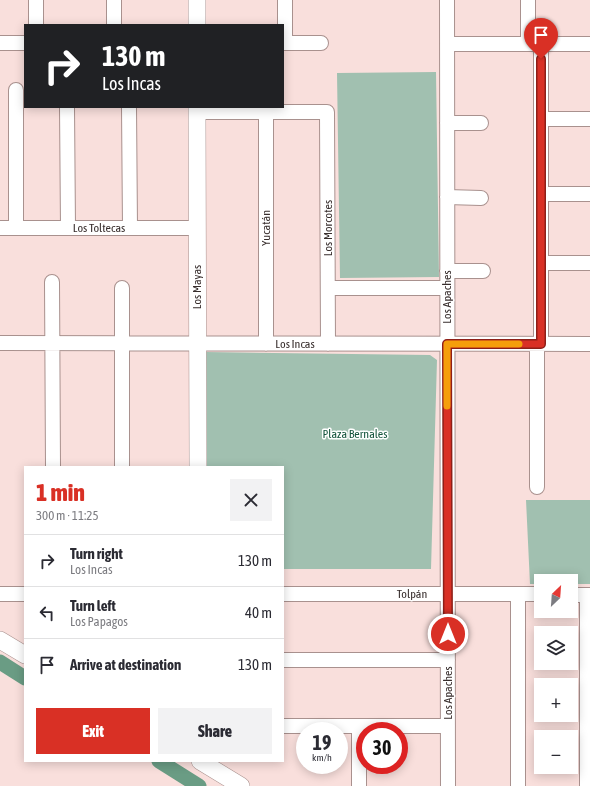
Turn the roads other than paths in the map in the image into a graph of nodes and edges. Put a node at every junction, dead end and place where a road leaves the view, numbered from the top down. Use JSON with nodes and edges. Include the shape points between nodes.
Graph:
{"nodes":[{"id":1,"x":36,"y":0,"type":"edge"},
{"id":2,"x":114,"y":0,"type":"edge"},
{"id":3,"x":197,"y":0,"type":"edge"},
{"id":4,"x":285,"y":0,"type":"edge"},
{"id":5,"x":447,"y":0,"type":"edge"},
{"id":6,"x":528,"y":0,"type":"edge"},
{"id":7,"x":36,"y":24,"type":"edge"},
{"id":8,"x":114,"y":24,"type":"edge"},
{"id":9,"x":197,"y":24,"type":"edge"},
{"id":10,"x":0,"y":43,"type":"edge"},
{"id":11,"x":24,"y":43,"type":"edge"},
{"id":12,"x":284,"y":43,"type":"edge"},
{"id":13,"x":321,"y":43,"type":"dead end"},
{"id":14,"x":447,"y":44,"type":"junction"},
{"id":15,"x":534,"y":44,"type":"junction"},
{"id":16,"x":590,"y":44,"type":"edge"},
{"id":17,"x":16,"y":90,"type":"dead end"},
{"id":18,"x":67,"y":108,"type":"edge"},
{"id":19,"x":129,"y":108,"type":"edge"},
{"id":20,"x":197,"y":109,"type":"edge"},
{"id":21,"x":266,"y":111,"type":"junction"},
{"id":22,"x":541,"y":119,"type":"junction"},
{"id":23,"x":590,"y":119,"type":"edge"},
{"id":24,"x":447,"y":122,"type":"junction"},
{"id":25,"x":481,"y":122,"type":"dead end"},
{"id":26,"x":541,"y":194,"type":"junction"},
{"id":27,"x":590,"y":194,"type":"edge"},
{"id":28,"x":447,"y":197,"type":"junction"},
{"id":29,"x":481,"y":198,"type":"dead end"},
{"id":30,"x":0,"y":228,"type":"edge"},
{"id":31,"x":16,"y":228,"type":"junction"},
{"id":32,"x":68,"y":228,"type":"junction"},
{"id":33,"x":130,"y":228,"type":"junction"},
{"id":34,"x":197,"y":228,"type":"junction"},
{"id":35,"x":541,"y":263,"type":"junction"},
{"id":36,"x":590,"y":263,"type":"edge"},
{"id":37,"x":447,"y":271,"type":"junction"},
{"id":38,"x":483,"y":271,"type":"dead end"},
{"id":39,"x":52,"y":282,"type":"dead end"},
{"id":40,"x":122,"y":288,"type":"dead end"},
{"id":41,"x":328,"y":288,"type":"junction"},
{"id":42,"x":447,"y":288,"type":"junction"},
{"id":43,"x":0,"y":343,"type":"edge"},
{"id":44,"x":52,"y":343,"type":"junction"},
{"id":45,"x":122,"y":344,"type":"junction"},
{"id":46,"x":197,"y":344,"type":"junction"},
{"id":47,"x":266,"y":344,"type":"junction"},
{"id":48,"x":328,"y":344,"type":"junction"},
{"id":49,"x":447,"y":344,"type":"junction"},
{"id":50,"x":539,"y":344,"type":"junction"},
{"id":51,"x":590,"y":344,"type":"edge"},
{"id":52,"x":52,"y":466,"type":"edge"},
{"id":53,"x":122,"y":466,"type":"edge"},
{"id":54,"x":198,"y":466,"type":"edge"},
{"id":55,"x":538,"y":487,"type":"dead end"},
{"id":56,"x":0,"y":594,"type":"edge"},
{"id":57,"x":24,"y":594,"type":"edge"},
{"id":58,"x":284,"y":594,"type":"edge"},
{"id":59,"x":448,"y":594,"type":"junction"},
{"id":60,"x":518,"y":594,"type":"junction"},
{"id":61,"x":534,"y":594,"type":"edge"},
{"id":62,"x":588,"y":595,"type":"edge"},
{"id":63,"x":0,"y":640,"type":"edge"},
{"id":64,"x":24,"y":654,"type":"edge"},
{"id":65,"x":284,"y":660,"type":"edge"},
{"id":66,"x":448,"y":660,"type":"junction"},
{"id":67,"x":284,"y":726,"type":"edge"},
{"id":68,"x":356,"y":726,"type":"edge"},
{"id":69,"x":408,"y":726,"type":"edge"},
{"id":70,"x":448,"y":726,"type":"junction"},
{"id":71,"x":202,"y":762,"type":"edge"},
{"id":72,"x":360,"y":774,"type":"edge"},
{"id":73,"x":241,"y":786,"type":"edge"},
{"id":74,"x":360,"y":786,"type":"edge"},
{"id":75,"x":448,"y":786,"type":"edge"},
{"id":76,"x":518,"y":786,"type":"edge"},
{"id":77,"x":587,"y":786,"type":"edge"}],
"edges":[{"from":1,"to":7,"type":"street"},
{"from":2,"to":8,"type":"street"},
{"from":3,"to":9,"type":"street"},
{"from":4,"to":12,"type":"street"},
{"from":5,"to":14,"type":"street","name":"Los Apaches"},
{"from":6,"to":15,"type":"street"},
{"from":10,"to":11,"type":"street"},
{"from":12,"to":13,"type":"street"},
{"from":14,"to":15,"type":"street"},
{"from":14,"to":24,"type":"street","name":"Los Apaches"},
{"from":15,"to":16,"type":"street"},
{"from":15,"to":22,"type":"street"},
{"from":17,"to":31,"type":"street"},
{"from":18,"to":32,"type":"street"},
{"from":19,"to":33,"type":"street"},
{"from":20,"to":21,"type":"street"},
{"from":20,"to":34,"type":"street","name":"Los Mayas"},
{"from":21,"to":41,"type":"street","name":"Los Morcotes","via":[[327,112]]},
{"from":21,"to":47,"type":"street","name":"Yucatán"},
{"from":22,"to":23,"type":"street"},
{"from":22,"to":26,"type":"street"},
{"from":24,"to":25,"type":"street"},
{"from":24,"to":28,"type":"street","name":"Los Apaches"},
{"from":26,"to":27,"type":"street"},
{"from":26,"to":35,"type":"street"},
{"from":28,"to":29,"type":"street"},
{"from":28,"to":37,"type":"street","name":"Los Apaches"},
{"from":30,"to":31,"type":"street","name":"Los Toltecas"},
{"from":31,"to":32,"type":"street","name":"Los Toltecas"},
{"from":32,"to":33,"type":"street","name":"Los Toltecas"},
{"from":33,"to":34,"type":"street","name":"Los Toltecas"},
{"from":34,"to":46,"type":"street","name":"Los Mayas"},
{"from":35,"to":36,"type":"street"},
{"from":35,"to":50,"type":"street"},
{"from":37,"to":38,"type":"street"},
{"from":37,"to":42,"type":"street","name":"Los Apaches"},
{"from":39,"to":44,"type":"street"},
{"from":40,"to":45,"type":"street"},
{"from":41,"to":42,"type":"street"},
{"from":41,"to":48,"type":"street","name":"Los Morcotes"},
{"from":42,"to":49,"type":"street","name":"Los Apaches"},
{"from":43,"to":44,"type":"street","name":"Los Incas"},
{"from":44,"to":45,"type":"street","name":"Los Incas"},
{"from":44,"to":52,"type":"street"},
{"from":45,"to":46,"type":"street","name":"Los Incas"},
{"from":45,"to":53,"type":"street"},
{"from":46,"to":47,"type":"street","name":"Los Incas"},
{"from":46,"to":54,"type":"street","name":"Los Mayas"},
{"from":47,"to":48,"type":"street","name":"Los Incas"},
{"from":48,"to":49,"type":"street","name":"Los Incas"},
{"from":49,"to":50,"type":"street","name":"Los Incas"},
{"from":49,"to":59,"type":"street","name":"Los Apaches"},
{"from":50,"to":51,"type":"street","name":"Los Incas"},
{"from":50,"to":55,"type":"street"},
{"from":56,"to":57,"type":"street"},
{"from":58,"to":59,"type":"street","name":"Tolpán"},
{"from":59,"to":60,"type":"street","name":"Tolpán"},
{"from":59,"to":66,"type":"street","name":"Los Apaches"},
{"from":60,"to":61,"type":"street","name":"Tolpán"},
{"from":60,"to":76,"type":"street"},
{"from":62,"to":77,"type":"street"},
{"from":63,"to":64,"type":"street"},
{"from":65,"to":66,"type":"street"},
{"from":66,"to":70,"type":"street","name":"Los Apaches"},
{"from":67,"to":68,"type":"street"},
{"from":69,"to":70,"type":"street"},
{"from":70,"to":75,"type":"street","name":"Los Apaches"},
{"from":71,"to":73,"type":"street"},
{"from":72,"to":74,"type":"street"}]}
